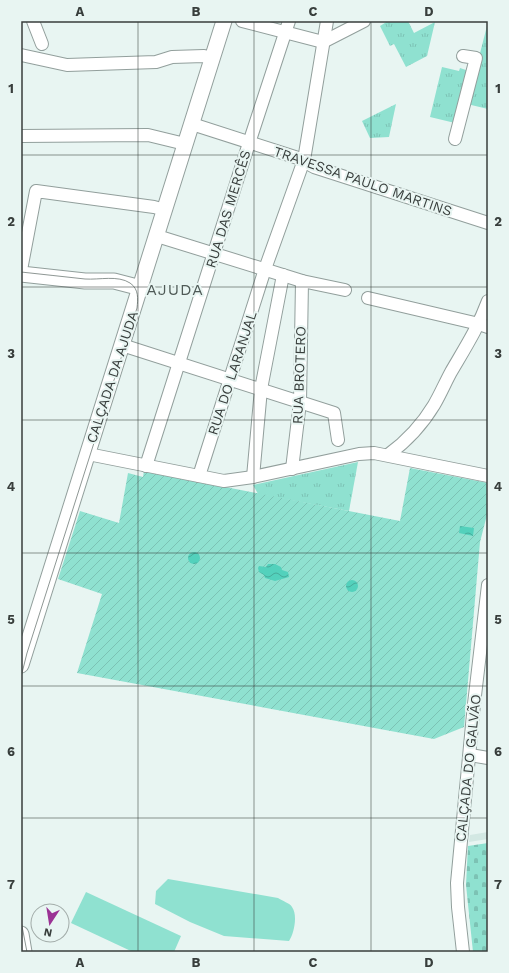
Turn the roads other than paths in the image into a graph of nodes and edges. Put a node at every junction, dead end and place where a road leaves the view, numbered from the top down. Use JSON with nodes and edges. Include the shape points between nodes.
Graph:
{"nodes":[{"id":1,"x":34,"y":21,"type":"edge"},
{"id":2,"x":224,"y":21,"type":"edge"},
{"id":3,"x":242,"y":21,"type":"edge"},
{"id":4,"x":326,"y":21,"type":"edge"},
{"id":5,"x":364,"y":21,"type":"edge"},
{"id":6,"x":287,"y":26,"type":"edge"},
{"id":7,"x":342,"y":27,"type":"edge"},
{"id":8,"x":322,"y":42,"type":"junction"},
{"id":9,"x":42,"y":44,"type":"dead end"},
{"id":10,"x":21,"y":55,"type":"edge"},
{"id":11,"x":463,"y":56,"type":"dead end"},
{"id":12,"x":212,"y":58,"type":"junction"},
{"id":13,"x":192,"y":124,"type":"junction"},
{"id":14,"x":21,"y":136,"type":"edge"},
{"id":15,"x":455,"y":139,"type":"dead end"},
{"id":16,"x":249,"y":142,"type":"junction"},
{"id":17,"x":186,"y":144,"type":"junction"},
{"id":18,"x":304,"y":160,"type":"junction"},
{"id":19,"x":165,"y":210,"type":"junction"},
{"id":20,"x":488,"y":223,"type":"edge"},
{"id":21,"x":157,"y":236,"type":"junction"},
{"id":22,"x":214,"y":254,"type":"junction"},
{"id":23,"x":265,"y":269,"type":"junction"},
{"id":24,"x":21,"y":270,"type":"edge"},
{"id":25,"x":21,"y":274,"type":"edge"},
{"id":26,"x":284,"y":275,"type":"junction"},
{"id":27,"x":302,"y":281,"type":"junction"},
{"id":28,"x":140,"y":288,"type":"junction"},
{"id":29,"x":345,"y":290,"type":"dead end"},
{"id":30,"x":368,"y":298,"type":"dead end"},
{"id":31,"x":488,"y":301,"type":"edge"},
{"id":32,"x":484,"y":325,"type":"edge"},
{"id":33,"x":122,"y":345,"type":"junction"},
{"id":34,"x":179,"y":363,"type":"junction"},
{"id":35,"x":230,"y":380,"type":"junction"},
{"id":36,"x":261,"y":389,"type":"junction"},
{"id":37,"x":300,"y":402,"type":"junction"},
{"id":38,"x":338,"y":440,"type":"dead end"},
{"id":39,"x":88,"y":454,"type":"junction"},
{"id":40,"x":388,"y":455,"type":"junction"},
{"id":41,"x":146,"y":466,"type":"junction"},
{"id":42,"x":292,"y":469,"type":"junction"},
{"id":43,"x":200,"y":476,"type":"junction"},
{"id":44,"x":488,"y":476,"type":"edge"},
{"id":45,"x":253,"y":478,"type":"junction"},
{"id":46,"x":488,"y":585,"type":"edge"},
{"id":47,"x":26,"y":633,"type":"edge"},
{"id":48,"x":21,"y":664,"type":"edge"},
{"id":49,"x":470,"y":755,"type":"junction"},
{"id":50,"x":488,"y":758,"type":"edge"},
{"id":51,"x":21,"y":934,"type":"edge"},
{"id":52,"x":24,"y":952,"type":"edge"},
{"id":53,"x":463,"y":952,"type":"edge"}],
"edges":[{"from":1,"to":9,"type":"street"},
{"from":2,"to":12,"type":"street","name":"CALÇADA DA AJUDA"},
{"from":3,"to":6,"type":"street"},
{"from":4,"to":8,"type":"street","name":"RUA DO LARANJAL"},
{"from":5,"to":7,"type":"street"},
{"from":6,"to":8,"type":"street"},
{"from":6,"to":16,"type":"street","name":"RUA DAS MERCÊS"},
{"from":7,"to":8,"type":"street"},
{"from":8,"to":18,"type":"street","name":"RUA DO LARANJAL"},
{"from":10,"to":12,"type":"street","via":[[67,64],[156,62],[172,57]]},
{"from":11,"to":15,"type":"street","via":[[476,58]]},
{"from":12,"to":13,"type":"street","name":"CALÇADA DA AJUDA"},
{"from":13,"to":16,"type":"street","name":"TRAVESSA PAULO MARTINS"},
{"from":13,"to":17,"type":"street","name":"CALÇADA DA AJUDA"},
{"from":14,"to":17,"type":"street","via":[[148,135]]},
{"from":16,"to":18,"type":"street","name":"TRAVESSA PAULO MARTINS"},
{"from":16,"to":22,"type":"street","name":"RUA DAS MERCÊS"},
{"from":17,"to":19,"type":"street","name":"CALÇADA DA AJUDA"},
{"from":18,"to":20,"type":"street","name":"TRAVESSA PAULO MARTINS","via":[[314,167]]},
{"from":18,"to":23,"type":"street","name":"RUA DO LARANJAL"},
{"from":19,"to":21,"type":"street","name":"CALÇADA DA AJUDA"},
{"from":19,"to":24,"type":"street","via":[[36,190]]},
{"from":21,"to":22,"type":"street"},
{"from":21,"to":28,"type":"street","name":"CALÇADA DA AJUDA"},
{"from":22,"to":23,"type":"street"},
{"from":22,"to":34,"type":"street","name":"RUA DAS MERCÊS"},
{"from":23,"to":26,"type":"street"},
{"from":23,"to":35,"type":"street","name":"RUA DO LARANJAL"},
{"from":25,"to":28,"type":"street","via":[[109,281]]},
{"from":26,"to":27,"type":"street"},
{"from":26,"to":36,"type":"street"},
{"from":27,"to":29,"type":"street"},
{"from":27,"to":37,"type":"street","name":"RUA BROTERO"},
{"from":28,"to":33,"type":"street","name":"CALÇADA DA AJUDA"},
{"from":30,"to":32,"type":"street"},
{"from":31,"to":32,"type":"street"},
{"from":32,"to":40,"type":"street","via":[[441,389],[424,420],[407,441]]},
{"from":33,"to":34,"type":"street"},
{"from":33,"to":39,"type":"street","name":"CALÇADA DA AJUDA"},
{"from":34,"to":35,"type":"street"},
{"from":34,"to":41,"type":"street","name":"RUA DAS MERCÊS"},
{"from":35,"to":36,"type":"street"},
{"from":35,"to":43,"type":"street","name":"RUA DO LARANJAL"},
{"from":36,"to":37,"type":"street"},
{"from":36,"to":45,"type":"street"},
{"from":37,"to":38,"type":"street","via":[[334,413]]},
{"from":37,"to":42,"type":"street","name":"RUA BROTERO"},
{"from":39,"to":41,"type":"street"},
{"from":39,"to":47,"type":"street","name":"CALÇADA DA AJUDA"},
{"from":40,"to":42,"type":"street","via":[[359,454]]},
{"from":40,"to":44,"type":"street"},
{"from":41,"to":43,"type":"street"},
{"from":42,"to":45,"type":"street"},
{"from":43,"to":45,"type":"street","via":[[224,481]]},
{"from":46,"to":49,"type":"street","name":"CALÇADA DO GALVÃO"},
{"from":47,"to":48,"type":"street","name":"CALÇADA DA AJUDA"},
{"from":49,"to":50,"type":"street"},
{"from":49,"to":53,"type":"street","name":"CALÇADA DO GALVÃO","via":[[457,883]]},
{"from":51,"to":52,"type":"street"}]}
